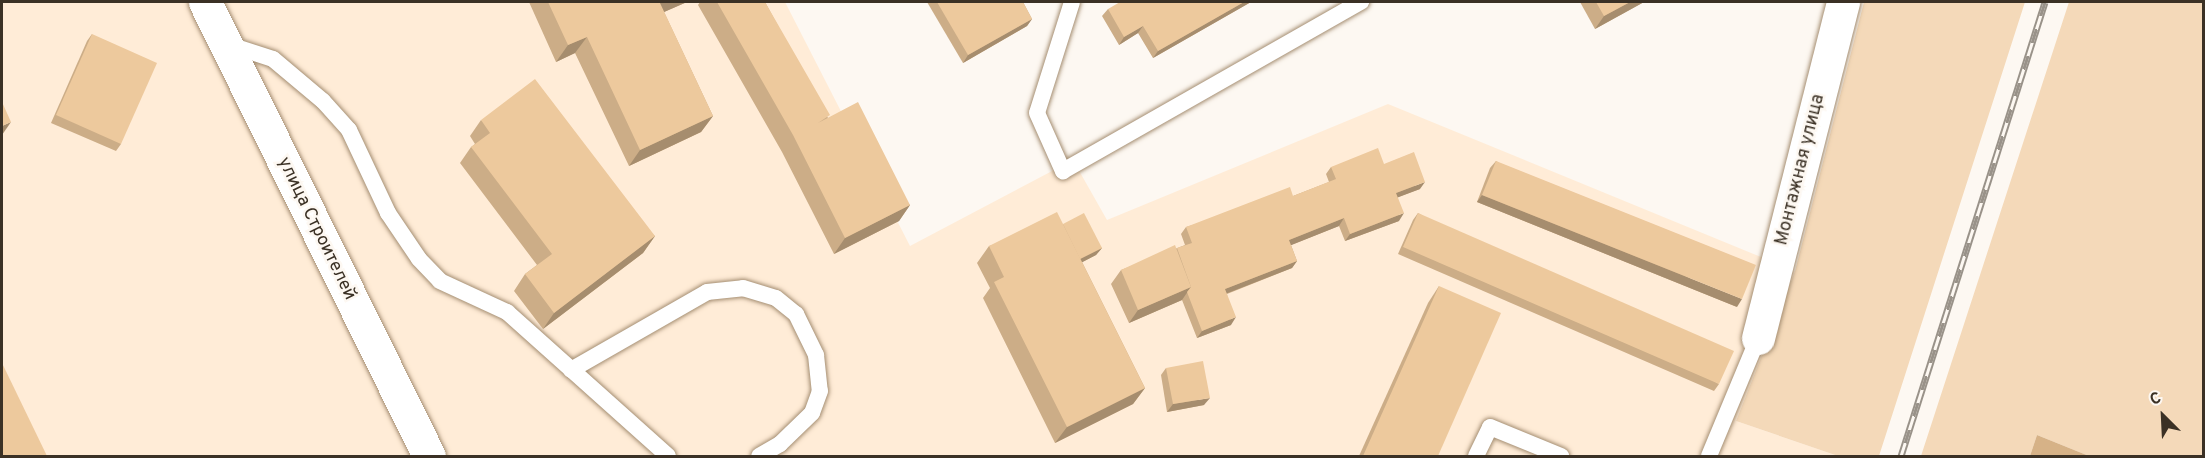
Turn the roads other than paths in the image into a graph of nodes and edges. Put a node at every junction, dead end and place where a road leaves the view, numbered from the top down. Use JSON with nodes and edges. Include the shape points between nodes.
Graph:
{"nodes":[{"id":1,"x":205,"y":2,"type":"edge"},
{"id":2,"x":1072,"y":2,"type":"edge"},
{"id":3,"x":1361,"y":2,"type":"edge"},
{"id":4,"x":1843,"y":2,"type":"edge"},
{"id":5,"x":224,"y":43,"type":"junction"},
{"id":6,"x":1758,"y":338,"type":"joint"},
{"id":7,"x":571,"y":370,"type":"junction"},
{"id":8,"x":429,"y":456,"type":"edge"},
{"id":9,"x":668,"y":456,"type":"edge"},
{"id":10,"x":759,"y":456,"type":"edge"},
{"id":11,"x":1476,"y":456,"type":"edge"},
{"id":12,"x":1561,"y":456,"type":"edge"},
{"id":13,"x":1709,"y":456,"type":"edge"}],
"edges":[{"from":1,"to":5,"type":"street","name":"улица Строителей"},
{"from":2,"to":3,"type":"lane","via":[[1037,113],[1063,171]]},
{"from":4,"to":6,"type":"street","name":"Монтажная улица"},
{"from":5,"to":7,"type":"lane","via":[[273,59],[323,101],[350,130],[388,213],[418,259],[440,281],[507,312]]},
{"from":5,"to":8,"type":"street","name":"улица Строителей"},
{"from":6,"to":13,"type":"lane"},
{"from":7,"to":9,"type":"lane"},
{"from":7,"to":10,"type":"lane","via":[[707,292],[743,288],[776,298],[796,315],[816,355],[820,391],[812,413],[780,444]]},
{"from":11,"to":12,"type":"lane","via":[[1490,427]]}]}
